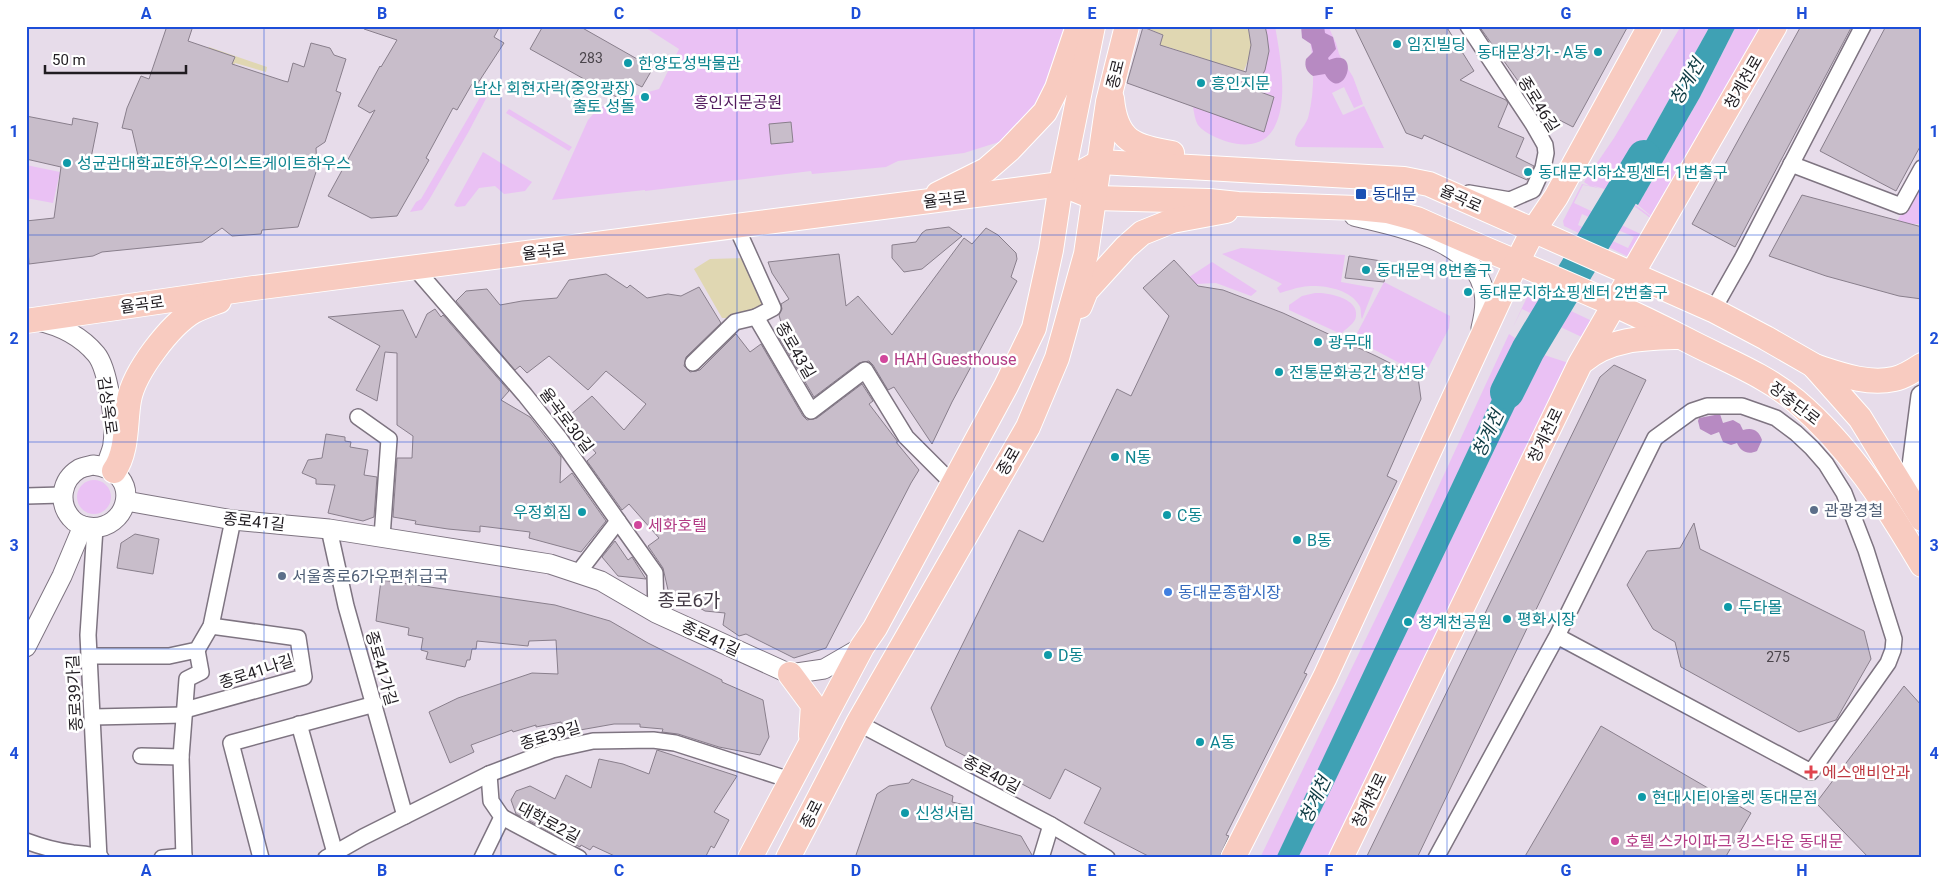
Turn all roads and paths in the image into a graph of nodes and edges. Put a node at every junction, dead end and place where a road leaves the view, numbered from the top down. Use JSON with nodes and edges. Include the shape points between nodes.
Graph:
{"nodes":[{"id":1,"x":1078,"y":26,"type":"edge"},
{"id":2,"x":1093,"y":26,"type":"edge"},
{"id":3,"x":1127,"y":26,"type":"edge"},
{"id":4,"x":1468,"y":26,"type":"edge"},
{"id":5,"x":1650,"y":26,"type":"edge"},
{"id":6,"x":1775,"y":26,"type":"edge"},
{"id":7,"x":1863,"y":26,"type":"edge"},
{"id":8,"x":1111,"y":90,"type":"junction"},
{"id":9,"x":1100,"y":162,"type":"junction"},
{"id":10,"x":1791,"y":164,"type":"junction"},
{"id":11,"x":1170,"y":165,"type":"junction"},
{"id":12,"x":1922,"y":168,"type":"edge"},
{"id":13,"x":1288,"y":173,"type":"junction"},
{"id":14,"x":1567,"y":178,"type":"junction"},
{"id":15,"x":1061,"y":184,"type":"junction"},
{"id":16,"x":1429,"y":184,"type":"junction"},
{"id":17,"x":1533,"y":190,"type":"junction"},
{"id":18,"x":1094,"y":198,"type":"junction"},
{"id":19,"x":1166,"y":199,"type":"junction"},
{"id":20,"x":923,"y":202,"type":"junction"},
{"id":21,"x":1275,"y":204,"type":"junction"},
{"id":22,"x":1309,"y":205,"type":"junction"},
{"id":23,"x":736,"y":226,"type":"junction"},
{"id":24,"x":1533,"y":231,"type":"junction"},
{"id":25,"x":1518,"y":262,"type":"junction"},
{"id":26,"x":414,"y":268,"type":"junction"},
{"id":27,"x":1633,"y":274,"type":"junction"},
{"id":28,"x":254,"y":288,"type":"junction"},
{"id":29,"x":1614,"y":303,"type":"junction"},
{"id":30,"x":1713,"y":310,"type":"junction"},
{"id":31,"x":756,"y":317,"type":"junction"},
{"id":32,"x":31,"y":321,"type":"edge"},
{"id":33,"x":1483,"y":334,"type":"junction"},
{"id":34,"x":1682,"y":337,"type":"junction"},
{"id":35,"x":1057,"y":358,"type":"junction"},
{"id":36,"x":693,"y":363,"type":"dead end"},
{"id":37,"x":1580,"y":364,"type":"junction"},
{"id":38,"x":1813,"y":365,"type":"junction"},
{"id":39,"x":1922,"y":365,"type":"edge"},
{"id":40,"x":1922,"y":396,"type":"edge"},
{"id":41,"x":358,"y":417,"type":"dead end"},
{"id":42,"x":110,"y":469,"type":"junction"},
{"id":43,"x":952,"y":483,"type":"junction"},
{"id":44,"x":62,"y":495,"type":"junction"},
{"id":45,"x":26,"y":496,"type":"edge"},
{"id":46,"x":1908,"y":496,"type":"junction"},
{"id":47,"x":126,"y":501,"type":"junction"},
{"id":48,"x":1922,"y":519,"type":"edge"},
{"id":49,"x":233,"y":520,"type":"junction"},
{"id":50,"x":618,"y":521,"type":"junction"},
{"id":51,"x":89,"y":527,"type":"junction"},
{"id":52,"x":329,"y":529,"type":"junction"},
{"id":53,"x":382,"y":537,"type":"junction"},
{"id":54,"x":1922,"y":565,"type":"edge"},
{"id":55,"x":578,"y":573,"type":"junction"},
{"id":56,"x":656,"y":612,"type":"junction"},
{"id":57,"x":211,"y":626,"type":"junction"},
{"id":58,"x":1557,"y":636,"type":"junction"},
{"id":59,"x":26,"y":647,"type":"edge"},
{"id":60,"x":862,"y":647,"type":"junction"},
{"id":61,"x":197,"y":650,"type":"junction"},
{"id":62,"x":89,"y":656,"type":"junction"},
{"id":63,"x":790,"y":674,"type":"junction"},
{"id":64,"x":375,"y":704,"type":"junction"},
{"id":65,"x":185,"y":713,"type":"junction"},
{"id":66,"x":93,"y":717,"type":"junction"},
{"id":67,"x":858,"y":723,"type":"junction"},
{"id":68,"x":299,"y":724,"type":"junction"},
{"id":69,"x":811,"y":742,"type":"junction"},
{"id":70,"x":141,"y":756,"type":"dead end"},
{"id":71,"x":181,"y":757,"type":"junction"},
{"id":72,"x":489,"y":774,"type":"junction"},
{"id":73,"x":790,"y":780,"type":"junction"},
{"id":74,"x":405,"y":816,"type":"junction"},
{"id":75,"x":502,"y":817,"type":"junction"},
{"id":76,"x":1051,"y":825,"type":"junction"},
{"id":77,"x":26,"y":841,"type":"edge"},
{"id":78,"x":331,"y":855,"type":"edge"},
{"id":79,"x":184,"y":857,"type":"edge"},
{"id":80,"x":100,"y":858,"type":"edge"},
{"id":81,"x":162,"y":858,"type":"edge"},
{"id":82,"x":261,"y":858,"type":"edge"},
{"id":83,"x":482,"y":858,"type":"edge"},
{"id":84,"x":579,"y":858,"type":"edge"},
{"id":85,"x":750,"y":858,"type":"edge"},
{"id":86,"x":788,"y":858,"type":"edge"},
{"id":87,"x":1041,"y":858,"type":"edge"},
{"id":88,"x":1107,"y":858,"type":"edge"},
{"id":89,"x":1233,"y":858,"type":"edge"},
{"id":90,"x":1341,"y":858,"type":"edge"},
{"id":91,"x":1436,"y":858,"type":"edge"}],
"edges":[{"from":1,"to":20,"type":"main road","via":[[1057,88],[1045,112],[986,170]]},
{"from":2,"to":15,"type":"main road","name":"종로"},
{"from":3,"to":8,"type":"main road","name":"종로"},
{"from":4,"to":17,"type":"street","name":"종로46길","via":[[1545,146],[1543,168]]},
{"from":5,"to":14,"type":"main road"},
{"from":6,"to":27,"type":"main road","name":"청계천로"},
{"from":7,"to":10,"type":"street"},
{"from":8,"to":9,"type":"main road","name":"종로"},
{"from":8,"to":13,"type":"main road","via":[[1115,122],[1135,144],[1156,151]]},
{"from":9,"to":11,"type":"main road","name":"율곡로"},
{"from":9,"to":15,"type":"main road","name":"율곡로"},
{"from":9,"to":18,"type":"main road","name":"종로"},
{"from":10,"to":12,"type":"street","via":[[1901,206]]},
{"from":10,"to":30,"type":"street"},
{"from":11,"to":13,"type":"main road","name":"율곡로"},
{"from":11,"to":19,"type":"main road"},
{"from":13,"to":16,"type":"main road","name":"율곡로","via":[[1404,179]]},
{"from":14,"to":17,"type":"street","via":[[1556,186]]},
{"from":14,"to":24,"type":"main road"},
{"from":15,"to":18,"type":"main road"},
{"from":15,"to":20,"type":"main road","name":"율곡로"},
{"from":15,"to":43,"type":"main road","name":"종로","via":[[1034,328]]},
{"from":16,"to":17,"type":"street","via":[[1510,200]]},
{"from":16,"to":24,"type":"main road","name":"율곡로"},
{"from":18,"to":19,"type":"main road"},
{"from":18,"to":35,"type":"main road","name":"종로","via":[[1086,254]]},
{"from":19,"to":21,"type":"main road"},
{"from":20,"to":23,"type":"main road","name":"율곡로"},
{"from":21,"to":22,"type":"main road"},
{"from":21,"to":35,"type":"main road","via":[[1172,221],[1142,233],[1086,291]]},
{"from":22,"to":25,"type":"main road","via":[[1387,211],[1417,219]]},
{"from":22,"to":33,"type":"street","via":[[1405,229],[1462,255],[1476,271],[1484,293]]},
{"from":23,"to":26,"type":"main road","name":"율곡로"},
{"from":23,"to":31,"type":"street","name":"종로43길","via":[[773,308]]},
{"from":24,"to":25,"type":"main road"},
{"from":24,"to":27,"type":"main road","name":"장충단로"},
{"from":25,"to":29,"type":"main road","name":"장충단로"},
{"from":25,"to":33,"type":"main road"},
{"from":26,"to":28,"type":"main road","name":"율곡로"},
{"from":26,"to":50,"type":"street","name":"율곡로30길","via":[[525,395]]},
{"from":27,"to":29,"type":"main road","name":"청계천로"},
{"from":27,"to":30,"type":"main road","name":"장충단로"},
{"from":28,"to":32,"type":"main road","name":"율곡로"},
{"from":28,"to":42,"type":"main road","via":[[194,311],[166,335],[142,368],[129,397],[124,444],[118,466]]},
{"from":29,"to":34,"type":"main road","name":"장충단로"},
{"from":29,"to":37,"type":"main road","name":"청계천로"},
{"from":30,"to":38,"type":"main road","name":"장충단로"},
{"from":31,"to":36,"type":"street","via":[[735,322]]},
{"from":31,"to":43,"type":"street","name":"종로43길","via":[[811,411],[865,370],[906,437]]},
{"from":32,"to":42,"type":"street","name":"김상옥로","via":[[59,326],[78,337],[98,355],[112,409],[114,443]]},
{"from":33,"to":89,"type":"main road","via":[[1326,677]]},
{"from":34,"to":37,"type":"main road","via":[[1622,341],[1606,346]]},
{"from":34,"to":54,"type":"main road","name":"장충단로","via":[[1752,372],[1794,399],[1817,420],[1862,470]]},
{"from":35,"to":67,"type":"main road","name":"종로","via":[[1028,427]]},
{"from":37,"to":90,"type":"main road","name":"청계천로"},
{"from":38,"to":39,"type":"main road","via":[[1851,378],[1876,381],[1894,380]]},
{"from":38,"to":46,"type":"main road","name":"장충단로","via":[[1860,418]]},
{"from":40,"to":46,"type":"main road"},
{"from":41,"to":53,"type":"street","via":[[389,440]]},
{"from":42,"to":44,"type":"street","via":[[93,465],[79,469],[67,480]]},
{"from":42,"to":47,"type":"street","via":[[125,484]]},
{"from":43,"to":60,"type":"main road","name":"종로"},
{"from":44,"to":45,"type":"street"},
{"from":44,"to":51,"type":"street","via":[[64,509],[72,520]]},
{"from":46,"to":48,"type":"main road","name":"장충단로"},
{"from":47,"to":49,"type":"street","name":"종로41길"},
{"from":47,"to":51,"type":"street","via":[[122,512],[109,524]]},
{"from":49,"to":52,"type":"street","name":"종로41길"},
{"from":49,"to":57,"type":"street"},
{"from":50,"to":55,"type":"street"},
{"from":50,"to":56,"type":"street","name":"율곡로30길","via":[[654,573]]},
{"from":51,"to":59,"type":"street"},
{"from":51,"to":62,"type":"street","name":"종로39가길"},
{"from":52,"to":53,"type":"street","name":"종로41길"},
{"from":52,"to":64,"type":"street","name":"종로41가길","via":[[346,606]]},
{"from":53,"to":55,"type":"street","name":"종로41길","via":[[550,564]]},
{"from":55,"to":56,"type":"street","name":"종로41길","via":[[601,581]]},
{"from":56,"to":63,"type":"street","name":"종로41길"},
{"from":57,"to":61,"type":"street"},
{"from":57,"to":65,"type":"street","name":"종로41나길","via":[[298,638],[304,677]]},
{"from":58,"to":58,"type":"street","via":[[1655,438],[1692,411],[1707,406],[1742,406],[1776,418],[1796,433],[1826,464],[1844,493],[1894,639],[1888,663],[1811,772]]},
{"from":58,"to":91,"type":"street"},
{"from":60,"to":63,"type":"street","via":[[824,668]]},
{"from":60,"to":69,"type":"main road","name":"종로"},
{"from":61,"to":62,"type":"street","via":[[169,656]]},
{"from":61,"to":65,"type":"street","name":"종로41나길","via":[[201,672],[187,679]]},
{"from":62,"to":66,"type":"street","name":"종로39가길"},
{"from":63,"to":69,"type":"main road","via":[[813,705]]},
{"from":64,"to":68,"type":"street"},
{"from":64,"to":74,"type":"street","name":"종로41가길"},
{"from":65,"to":66,"type":"street"},
{"from":65,"to":71,"type":"street","name":"종로41나길"},
{"from":66,"to":80,"type":"street","name":"종로39가길"},
{"from":67,"to":76,"type":"street","name":"종로40길"},
{"from":67,"to":86,"type":"main road","name":"종로"},
{"from":68,"to":78,"type":"street","name":"종로39길"},
{"from":68,"to":82,"type":"street","via":[[232,743]]},
{"from":69,"to":73,"type":"main road","name":"종로"},
{"from":70,"to":71,"type":"street"},
{"from":71,"to":79,"type":"street","name":"종로41나길"},
{"from":72,"to":73,"type":"street","name":"종로39길","via":[[552,750],[593,741],[653,740]]},
{"from":72,"to":74,"type":"street","name":"종로39길"},
{"from":72,"to":75,"type":"street","via":[[491,801]]},
{"from":73,"to":85,"type":"main road","name":"종로"},
{"from":74,"to":78,"type":"street","name":"종로39길"},
{"from":75,"to":83,"type":"street"},
{"from":75,"to":84,"type":"street","name":"대학로2길"},
{"from":76,"to":87,"type":"street"},
{"from":76,"to":88,"type":"street","name":"종로40길"},
{"from":77,"to":80,"type":"street","name":"종로39가길","via":[[43,848],[90,853]]},
{"from":79,"to":81,"type":"street"}]}
